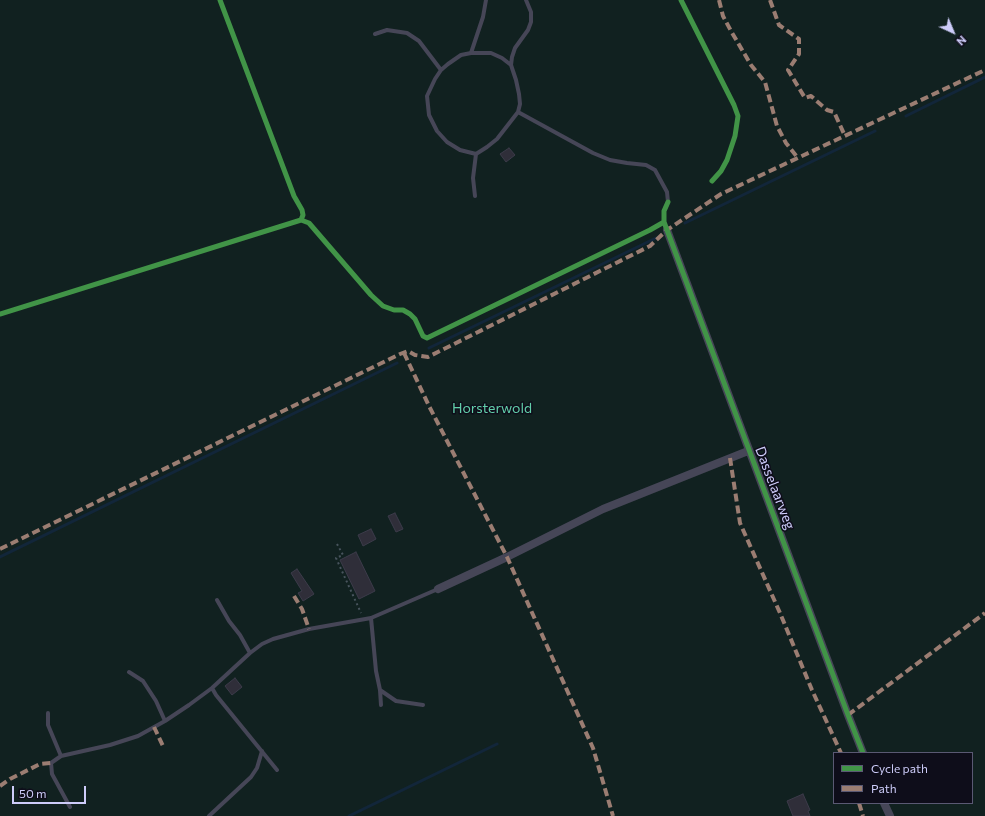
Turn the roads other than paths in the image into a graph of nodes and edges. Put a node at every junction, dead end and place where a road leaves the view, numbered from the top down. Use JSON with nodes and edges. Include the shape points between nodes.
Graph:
{"nodes":[{"id":1,"x":486,"y":0,"type":"edge"},
{"id":2,"x":526,"y":0,"type":"edge"},
{"id":3,"x":375,"y":34,"type":"dead end"},
{"id":4,"x":471,"y":53,"type":"junction"},
{"id":5,"x":511,"y":65,"type":"junction"},
{"id":6,"x":441,"y":70,"type":"junction"},
{"id":7,"x":518,"y":112,"type":"junction"},
{"id":8,"x":476,"y":154,"type":"junction"},
{"id":9,"x":475,"y":196,"type":"dead end"},
{"id":10,"x":667,"y":230,"type":"joint"},
{"id":11,"x":748,"y":451,"type":"junction"},
{"id":12,"x":438,"y":589,"type":"joint"},
{"id":13,"x":217,"y":600,"type":"dead end"},
{"id":14,"x":371,"y":618,"type":"junction"},
{"id":15,"x":250,"y":653,"type":"junction"},
{"id":16,"x":129,"y":672,"type":"dead end"},
{"id":17,"x":212,"y":688,"type":"junction"},
{"id":18,"x":380,"y":690,"type":"junction"},
{"id":19,"x":381,"y":705,"type":"dead end"},
{"id":20,"x":423,"y":705,"type":"dead end"},
{"id":21,"x":48,"y":713,"type":"dead end"},
{"id":22,"x":165,"y":721,"type":"junction"},
{"id":23,"x":262,"y":751,"type":"junction"},
{"id":24,"x":864,"y":752,"type":"edge"},
{"id":25,"x":61,"y":756,"type":"junction"},
{"id":26,"x":277,"y":770,"type":"dead end"},
{"id":27,"x":884,"y":804,"type":"edge"},
{"id":28,"x":70,"y":807,"type":"dead end"},
{"id":29,"x":209,"y":816,"type":"edge"},
{"id":30,"x":890,"y":816,"type":"edge"}],
"edges":[{"from":1,"to":4,"type":"lane"},
{"from":2,"to":5,"type":"lane","via":[[531,12],[531,22],[516,48]]},
{"from":3,"to":6,"type":"lane","via":[[387,30],[407,33],[419,41]]},
{"from":4,"to":5,"type":"lane","via":[[491,54]]},
{"from":4,"to":6,"type":"lane","via":[[460,55]]},
{"from":5,"to":7,"type":"lane","via":[[519,94]]},
{"from":6,"to":8,"type":"lane","via":[[427,96],[430,115],[437,131],[447,142],[460,150]]},
{"from":7,"to":8,"type":"lane","via":[[497,139]]},
{"from":7,"to":10,"type":"lane","via":[[593,153],[627,164],[646,165],[655,170],[666,192],[668,202],[664,211],[664,222]]},
{"from":8,"to":9,"type":"lane","via":[[473,178]]},
{"from":10,"to":11,"type":"street","name":"Dasselaarweg"},
{"from":11,"to":12,"type":"street","name":"Dasselaarweg","via":[[603,509]]},
{"from":11,"to":24,"type":"street","name":"Dasselaarweg"},
{"from":12,"to":14,"type":"lane"},
{"from":13,"to":15,"type":"lane"},
{"from":14,"to":15,"type":"lane","via":[[309,629],[273,639]]},
{"from":14,"to":18,"type":"lane"},
{"from":15,"to":17,"type":"lane"},
{"from":16,"to":22,"type":"lane","via":[[143,681]]},
{"from":17,"to":22,"type":"lane"},
{"from":17,"to":23,"type":"lane"},
{"from":18,"to":19,"type":"lane"},
{"from":18,"to":20,"type":"lane","via":[[396,701]]},
{"from":21,"to":25,"type":"lane","via":[[48,725]]},
{"from":22,"to":25,"type":"lane","via":[[138,736]]},
{"from":23,"to":26,"type":"lane"},
{"from":23,"to":29,"type":"lane","via":[[257,768],[251,777]]},
{"from":25,"to":28,"type":"lane","via":[[51,763],[52,774]]},
{"from":27,"to":30,"type":"street"}]}
